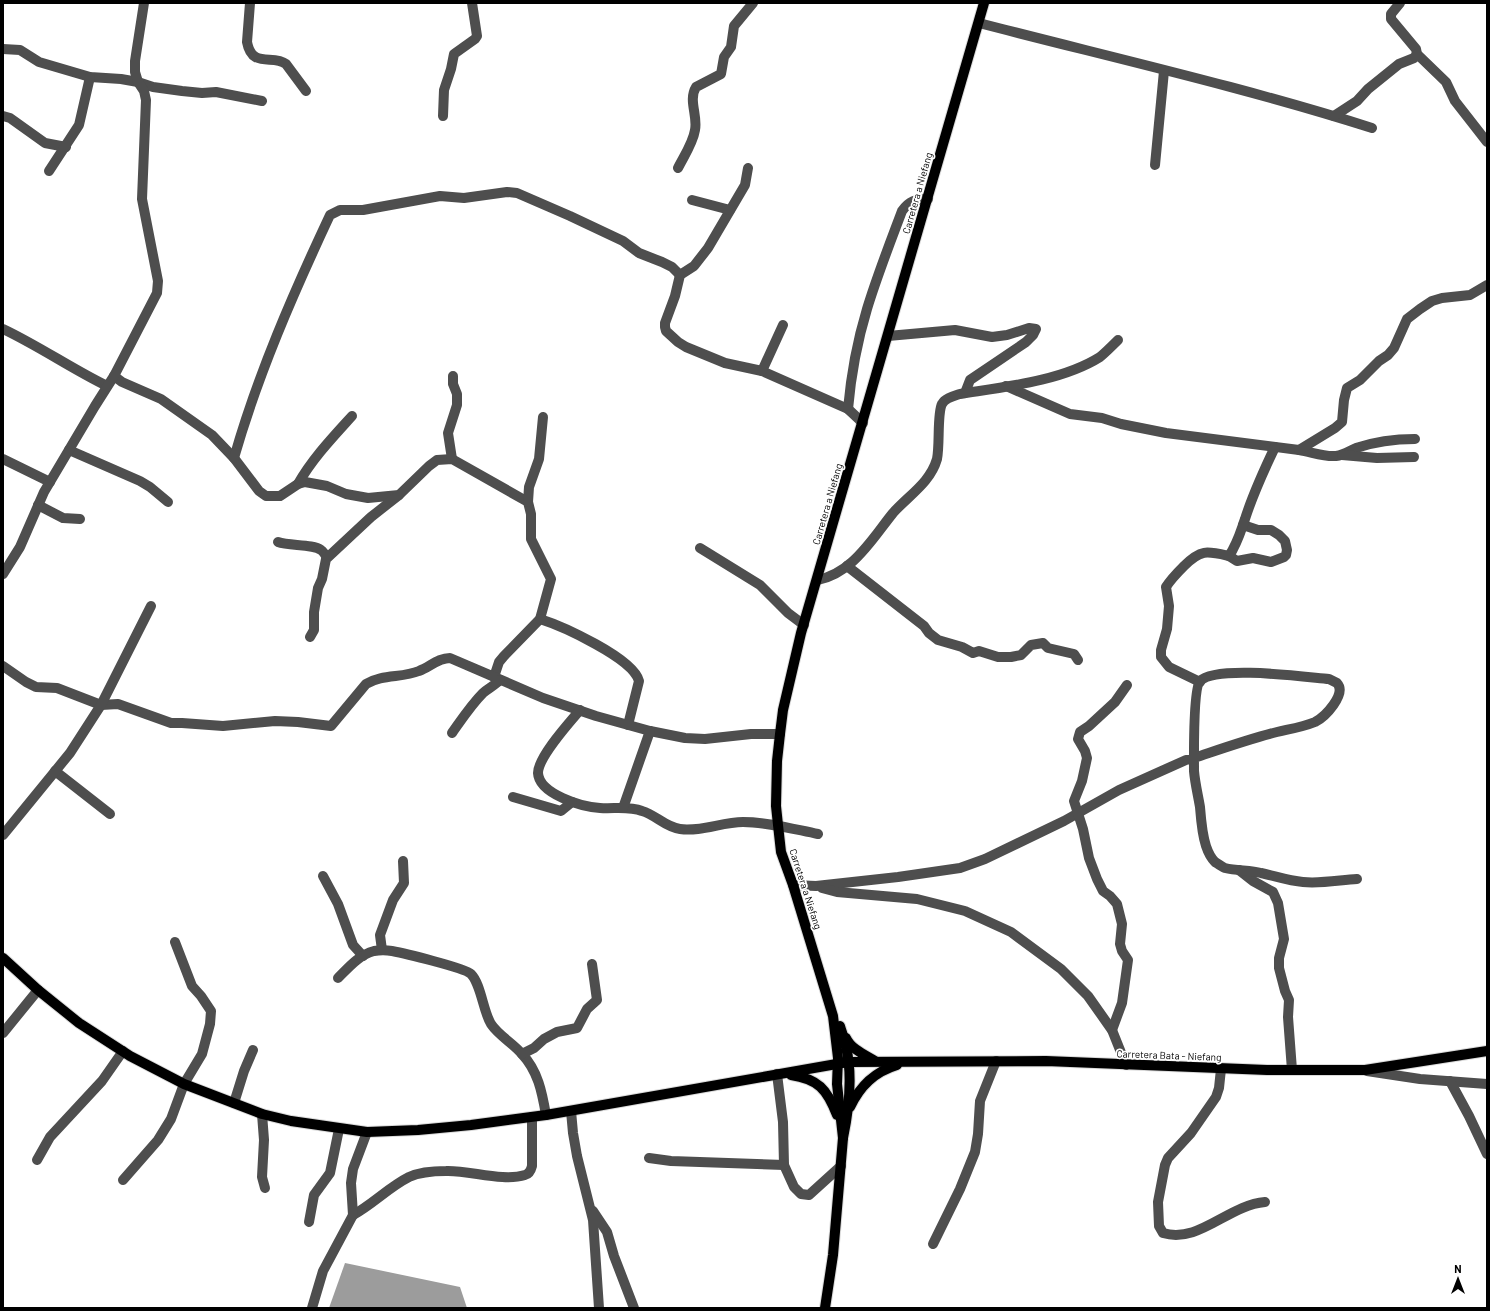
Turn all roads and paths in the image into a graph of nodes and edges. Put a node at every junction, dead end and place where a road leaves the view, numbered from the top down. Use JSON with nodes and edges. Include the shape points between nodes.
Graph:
{"nodes":[{"id":1,"x":144,"y":3,"type":"edge"},
{"id":2,"x":250,"y":3,"type":"edge"},
{"id":3,"x":472,"y":3,"type":"edge"},
{"id":4,"x":753,"y":3,"type":"edge"},
{"id":5,"x":984,"y":3,"type":"edge"},
{"id":6,"x":1400,"y":3,"type":"edge"},
{"id":7,"x":979,"y":23,"type":"junction"},
{"id":8,"x":3,"y":49,"type":"edge"},
{"id":9,"x":1417,"y":54,"type":"junction"},
{"id":10,"x":1164,"y":71,"type":"junction"},
{"id":11,"x":90,"y":77,"type":"junction"},
{"id":12,"x":138,"y":82,"type":"junction"},
{"id":13,"x":306,"y":91,"type":"dead end"},
{"id":14,"x":262,"y":101,"type":"dead end"},
{"id":15,"x":3,"y":116,"type":"edge"},
{"id":16,"x":443,"y":116,"type":"dead end"},
{"id":17,"x":1334,"y":116,"type":"junction"},
{"id":18,"x":1372,"y":128,"type":"dead end"},
{"id":19,"x":1487,"y":142,"type":"edge"},
{"id":20,"x":66,"y":147,"type":"junction"},
{"id":21,"x":1154,"y":165,"type":"dead end"},
{"id":22,"x":678,"y":168,"type":"dead end"},
{"id":23,"x":748,"y":168,"type":"dead end"},
{"id":24,"x":49,"y":171,"type":"dead end"},
{"id":25,"x":928,"y":199,"type":"junction"},
{"id":26,"x":692,"y":200,"type":"dead end"},
{"id":27,"x":730,"y":210,"type":"junction"},
{"id":28,"x":680,"y":275,"type":"junction"},
{"id":29,"x":1487,"y":285,"type":"edge"},
{"id":30,"x":783,"y":325,"type":"dead end"},
{"id":31,"x":3,"y":329,"type":"edge"},
{"id":32,"x":888,"y":336,"type":"junction"},
{"id":33,"x":1118,"y":340,"type":"dead end"},
{"id":34,"x":762,"y":371,"type":"junction"},
{"id":35,"x":114,"y":376,"type":"junction"},
{"id":36,"x":453,"y":376,"type":"dead end"},
{"id":37,"x":107,"y":386,"type":"junction"},
{"id":38,"x":1006,"y":386,"type":"junction"},
{"id":39,"x":965,"y":393,"type":"junction"},
{"id":40,"x":848,"y":409,"type":"junction"},
{"id":41,"x":352,"y":416,"type":"dead end"},
{"id":42,"x":544,"y":417,"type":"dead end"},
{"id":43,"x":863,"y":423,"type":"junction"},
{"id":44,"x":1415,"y":439,"type":"dead end"},
{"id":45,"x":1276,"y":447,"type":"junction"},
{"id":46,"x":69,"y":450,"type":"junction"},
{"id":47,"x":1299,"y":450,"type":"junction"},
{"id":48,"x":1342,"y":455,"type":"junction"},
{"id":49,"x":1414,"y":457,"type":"dead end"},
{"id":50,"x":234,"y":458,"type":"junction"},
{"id":51,"x":3,"y":459,"type":"edge"},
{"id":52,"x":452,"y":459,"type":"junction"},
{"id":53,"x":50,"y":482,"type":"junction"},
{"id":54,"x":298,"y":484,"type":"junction"},
{"id":55,"x":399,"y":495,"type":"junction"},
{"id":56,"x":168,"y":502,"type":"dead end"},
{"id":57,"x":528,"y":502,"type":"junction"},
{"id":58,"x":38,"y":505,"type":"junction"},
{"id":59,"x":80,"y":519,"type":"dead end"},
{"id":60,"x":1243,"y":525,"type":"junction"},
{"id":61,"x":278,"y":542,"type":"dead end"},
{"id":62,"x":700,"y":548,"type":"dead end"},
{"id":63,"x":1229,"y":556,"type":"junction"},
{"id":64,"x":327,"y":557,"type":"junction"},
{"id":65,"x":847,"y":566,"type":"junction"},
{"id":66,"x":3,"y":574,"type":"edge"},
{"id":67,"x":818,"y":580,"type":"junction"},
{"id":68,"x":151,"y":606,"type":"dead end"},
{"id":69,"x":540,"y":619,"type":"junction"},
{"id":70,"x":804,"y":625,"type":"junction"},
{"id":71,"x":310,"y":637,"type":"dead end"},
{"id":72,"x":1078,"y":660,"type":"dead end"},
{"id":73,"x":3,"y":666,"type":"edge"},
{"id":74,"x":497,"y":678,"type":"junction"},
{"id":75,"x":1200,"y":682,"type":"junction"},
{"id":76,"x":1127,"y":685,"type":"dead end"},
{"id":77,"x":101,"y":705,"type":"junction"},
{"id":78,"x":580,"y":710,"type":"junction"},
{"id":79,"x":628,"y":725,"type":"junction"},
{"id":80,"x":650,"y":731,"type":"junction"},
{"id":81,"x":452,"y":733,"type":"dead end"},
{"id":82,"x":780,"y":734,"type":"junction"},
{"id":83,"x":1194,"y":758,"type":"junction"},
{"id":84,"x":55,"y":771,"type":"junction"},
{"id":85,"x":513,"y":797,"type":"dead end"},
{"id":86,"x":572,"y":802,"type":"junction"},
{"id":87,"x":623,"y":808,"type":"junction"},
{"id":88,"x":1077,"y":813,"type":"junction"},
{"id":89,"x":110,"y":814,"type":"dead end"},
{"id":90,"x":778,"y":825,"type":"junction"},
{"id":91,"x":818,"y":834,"type":"dead end"},
{"id":92,"x":3,"y":835,"type":"edge"},
{"id":93,"x":403,"y":861,"type":"dead end"},
{"id":94,"x":1239,"y":870,"type":"junction"},
{"id":95,"x":323,"y":876,"type":"dead end"},
{"id":96,"x":1357,"y":879,"type":"dead end"},
{"id":97,"x":793,"y":885,"type":"junction"},
{"id":98,"x":816,"y":886,"type":"junction"},
{"id":99,"x":175,"y":942,"type":"dead end"},
{"id":100,"x":382,"y":950,"type":"junction"},
{"id":101,"x":363,"y":956,"type":"junction"},
{"id":102,"x":3,"y":958,"type":"edge"},
{"id":103,"x":592,"y":964,"type":"dead end"},
{"id":104,"x":338,"y":978,"type":"dead end"},
{"id":105,"x":38,"y":990,"type":"junction"},
{"id":106,"x":833,"y":1016,"type":"junction"},
{"id":107,"x":840,"y":1026,"type":"junction"},
{"id":108,"x":1112,"y":1030,"type":"junction"},
{"id":109,"x":3,"y":1033,"type":"edge"},
{"id":110,"x":837,"y":1047,"type":"junction"},
{"id":111,"x":252,"y":1050,"type":"dead end"},
{"id":112,"x":123,"y":1051,"type":"junction"},
{"id":113,"x":1487,"y":1052,"type":"edge"},
{"id":114,"x":522,"y":1054,"type":"junction"},
{"id":115,"x":908,"y":1061,"type":"junction"},
{"id":116,"x":996,"y":1061,"type":"junction"},
{"id":117,"x":876,"y":1062,"type":"junction"},
{"id":118,"x":843,"y":1063,"type":"junction"},
{"id":119,"x":1126,"y":1065,"type":"junction"},
{"id":120,"x":822,"y":1066,"type":"junction"},
{"id":121,"x":1221,"y":1069,"type":"junction"},
{"id":122,"x":1292,"y":1070,"type":"junction"},
{"id":123,"x":1365,"y":1070,"type":"junction"},
{"id":124,"x":780,"y":1074,"type":"junction"},
{"id":125,"x":1450,"y":1081,"type":"junction"},
{"id":126,"x":184,"y":1084,"type":"junction"},
{"id":127,"x":1487,"y":1084,"type":"edge"},
{"id":128,"x":234,"y":1104,"type":"junction"},
{"id":129,"x":571,"y":1110,"type":"junction"},
{"id":130,"x":848,"y":1110,"type":"junction"},
{"id":131,"x":262,"y":1114,"type":"junction"},
{"id":132,"x":546,"y":1115,"type":"junction"},
{"id":133,"x":532,"y":1117,"type":"junction"},
{"id":134,"x":841,"y":1126,"type":"junction"},
{"id":135,"x":339,"y":1128,"type":"junction"},
{"id":136,"x":367,"y":1132,"type":"junction"},
{"id":137,"x":843,"y":1138,"type":"junction"},
{"id":138,"x":1487,"y":1154,"type":"edge"},
{"id":139,"x":649,"y":1158,"type":"dead end"},
{"id":140,"x":37,"y":1160,"type":"dead end"},
{"id":141,"x":784,"y":1165,"type":"junction"},
{"id":142,"x":841,"y":1166,"type":"junction"},
{"id":143,"x":123,"y":1180,"type":"dead end"},
{"id":144,"x":265,"y":1188,"type":"dead end"},
{"id":145,"x":1265,"y":1202,"type":"dead end"},
{"id":146,"x":591,"y":1208,"type":"junction"},
{"id":147,"x":354,"y":1215,"type":"junction"},
{"id":148,"x":309,"y":1222,"type":"dead end"},
{"id":149,"x":933,"y":1244,"type":"dead end"},
{"id":150,"x":312,"y":1308,"type":"edge"},
{"id":151,"x":599,"y":1308,"type":"edge"},
{"id":152,"x":634,"y":1308,"type":"edge"},
{"id":153,"x":825,"y":1308,"type":"edge"}],
"edges":[{"from":1,"to":12,"type":"street","via":[[135,61]]},
{"from":2,"to":13,"type":"street","via":[[248,48],[261,60],[282,61]]},
{"from":3,"to":16,"type":"street","via":[[477,36],[454,54],[444,90]]},
{"from":4,"to":22,"type":"street","via":[[734,26],[731,47],[724,58],[720,74],[694,90],[696,129]]},
{"from":5,"to":7,"type":"main road","name":"Carretera a Niefang"},
{"from":6,"to":9,"type":"street","via":[[1391,14],[1391,19]]},
{"from":7,"to":10,"type":"street"},
{"from":7,"to":25,"type":"main road","name":"Carretera a Niefang"},
{"from":8,"to":11,"type":"street","via":[[20,50],[39,62]]},
{"from":9,"to":17,"type":"street","via":[[1414,58],[1398,64],[1357,101]]},
{"from":9,"to":19,"type":"street","via":[[1446,82],[1455,101]]},
{"from":10,"to":17,"type":"street"},
{"from":10,"to":21,"type":"street"},
{"from":11,"to":12,"type":"street"},
{"from":11,"to":20,"type":"street","via":[[79,125]]},
{"from":12,"to":14,"type":"street","via":[[153,87],[202,93],[216,92]]},
{"from":12,"to":35,"type":"street","via":[[146,100],[142,207],[158,287]]},
{"from":15,"to":20,"type":"street","via":[[10,118],[45,143]]},
{"from":17,"to":18,"type":"street"},
{"from":20,"to":24,"type":"street"},
{"from":23,"to":27,"type":"street","via":[[745,185]]},
{"from":25,"to":32,"type":"main road","name":"Carretera a Niefang"},
{"from":25,"to":40,"type":"street","via":[[907,203],[902,211],[867,310],[856,352]]},
{"from":26,"to":27,"type":"street"},
{"from":27,"to":28,"type":"street","via":[[708,248],[694,266]]},
{"from":28,"to":34,"type":"street","via":[[665,323],[666,331],[682,344],[713,359]]},
{"from":28,"to":50,"type":"street","via":[[662,262],[638,253],[610,235],[517,193],[464,198],[440,196],[363,210],[340,210],[330,215],[297,286],[263,369]]},
{"from":29,"to":47,"type":"street","via":[[1470,294],[1432,301],[1407,320],[1388,355],[1347,388],[1342,422]]},
{"from":30,"to":34,"type":"street"},
{"from":31,"to":37,"type":"street"},
{"from":32,"to":39,"type":"street","via":[[955,330],[992,337],[1029,328],[1036,329],[1026,342],[970,380]]},
{"from":32,"to":43,"type":"main road","name":"Carretera a Niefang"},
{"from":33,"to":38,"type":"street","via":[[1100,356],[1076,369]]},
{"from":34,"to":40,"type":"street"},
{"from":35,"to":37,"type":"street"},
{"from":35,"to":50,"type":"street","via":[[161,399],[212,435]]},
{"from":36,"to":52,"type":"street","via":[[457,405],[448,433]]},
{"from":37,"to":46,"type":"street"},
{"from":38,"to":39,"type":"street"},
{"from":38,"to":45,"type":"street","via":[[1070,414],[1102,418],[1166,433]]},
{"from":39,"to":65,"type":"street","via":[[949,398],[942,404],[937,459],[930,475]]},
{"from":40,"to":43,"type":"street"},
{"from":41,"to":54,"type":"street","via":[[328,442]]},
{"from":42,"to":57,"type":"street","via":[[539,459],[529,487]]},
{"from":43,"to":67,"type":"main road","name":"Carretera a Niefang"},
{"from":44,"to":48,"type":"street","via":[[1377,444]]},
{"from":45,"to":47,"type":"street"},
{"from":45,"to":60,"type":"street","via":[[1258,483]]},
{"from":46,"to":53,"type":"street"},
{"from":46,"to":56,"type":"street","via":[[140,481]]},
{"from":47,"to":48,"type":"street","via":[[1320,456]]},
{"from":48,"to":49,"type":"street","via":[[1377,458]]},
{"from":50,"to":54,"type":"street","via":[[259,491],[266,496],[280,496]]},
{"from":51,"to":53,"type":"street"},
{"from":52,"to":55,"type":"street","via":[[437,460]]},
{"from":52,"to":57,"type":"street"},
{"from":53,"to":58,"type":"street"},
{"from":54,"to":55,"type":"street","via":[[313,483],[368,498]]},
{"from":55,"to":64,"type":"street"},
{"from":57,"to":69,"type":"street","via":[[531,514],[531,540],[551,580]]},
{"from":58,"to":59,"type":"street","via":[[63,518]]},
{"from":58,"to":66,"type":"street","via":[[20,547]]},
{"from":60,"to":63,"type":"street","via":[[1239,539]]},
{"from":60,"to":63,"type":"street","via":[[1258,530],[1271,530],[1285,541],[1286,555],[1271,562],[1253,558],[1237,561]]},
{"from":61,"to":64,"type":"street","via":[[314,547],[320,549]]},
{"from":62,"to":70,"type":"street","via":[[760,585]]},
{"from":63,"to":75,"type":"street","via":[[1213,552],[1191,558],[1166,588],[1169,606],[1161,657],[1169,667]]},
{"from":64,"to":71,"type":"street","via":[[318,588],[314,630]]},
{"from":65,"to":67,"type":"street","via":[[831,577]]},
{"from":65,"to":72,"type":"street","via":[[924,626],[938,640],[973,653],[979,651],[998,657],[1021,655],[1031,645],[1043,643],[1048,648],[1074,654]]},
{"from":67,"to":70,"type":"main road","name":"Carretera a Niefang"},
{"from":68,"to":77,"type":"street"},
{"from":69,"to":74,"type":"street","via":[[499,662]]},
{"from":69,"to":79,"type":"street","via":[[567,629],[620,658],[631,668],[639,681]]},
{"from":70,"to":82,"type":"main road","name":"Carretera a Niefang","via":[[789,682]]},
{"from":73,"to":77,"type":"street","via":[[36,687],[57,688]]},
{"from":74,"to":77,"type":"street","via":[[450,658],[444,658],[419,671],[372,680],[331,726],[275,721],[223,726],[171,723],[118,704]]},
{"from":74,"to":78,"type":"street","via":[[543,698]]},
{"from":74,"to":81,"type":"street","via":[[496,685],[484,692]]},
{"from":75,"to":83,"type":"street","via":[[1196,691]]},
{"from":75,"to":83,"type":"street","via":[[1213,675],[1253,673],[1329,679],[1337,683],[1340,690],[1339,696],[1326,715],[1316,721]]},
{"from":76,"to":88,"type":"street","via":[[1116,702],[1080,732],[1078,739],[1087,758],[1074,801]]},
{"from":77,"to":84,"type":"street","via":[[70,753]]},
{"from":78,"to":79,"type":"street"},
{"from":78,"to":86,"type":"street","via":[[546,753],[538,772],[540,780],[549,791]]},
{"from":79,"to":80,"type":"street"},
{"from":80,"to":82,"type":"street","via":[[705,739]]},
{"from":80,"to":87,"type":"street"},
{"from":82,"to":90,"type":"main road","name":"Carretera a Niefang","via":[[776,806]]},
{"from":83,"to":88,"type":"street","via":[[1119,790]]},
{"from":83,"to":94,"type":"street","via":[[1206,846],[1215,862],[1224,868]]},
{"from":84,"to":89,"type":"street"},
{"from":84,"to":92,"type":"street"},
{"from":85,"to":86,"type":"street","via":[[561,811]]},
{"from":86,"to":87,"type":"street","via":[[598,808]]},
{"from":87,"to":90,"type":"street","via":[[643,811],[667,826],[680,829],[694,830],[744,822]]},
{"from":88,"to":98,"type":"street","via":[[985,859],[960,868]]},
{"from":88,"to":108,"type":"street","via":[[1097,879],[1103,891],[1117,904],[1122,924],[1120,944],[1128,960],[1122,1003]]},
{"from":90,"to":91,"type":"street"},
{"from":90,"to":97,"type":"main road","name":"Carretera a Niefang","via":[[781,852]]},
{"from":93,"to":100,"type":"street","via":[[404,883],[392,900],[380,935]]},
{"from":94,"to":96,"type":"street","via":[[1304,882]]},
{"from":94,"to":122,"type":"street","via":[[1273,892],[1278,903],[1284,939],[1279,968],[1289,1000]]},
{"from":95,"to":101,"type":"street","via":[[338,904],[354,945]]},
{"from":97,"to":98,"type":"street"},
{"from":97,"to":106,"type":"main road","name":"Carretera a Niefang"},
{"from":98,"to":108,"type":"street","via":[[837,892],[917,899],[965,911],[1011,932],[1061,969],[1088,996]]},
{"from":99,"to":126,"type":"street","via":[[192,986],[211,1011],[202,1054]]},
{"from":100,"to":101,"type":"street"},
{"from":100,"to":114,"type":"street","via":[[470,972],[475,978],[483,1006],[492,1025]]},
{"from":101,"to":104,"type":"street","via":[[352,963]]},
{"from":102,"to":105,"type":"main road","name":"Carretera Bata - Niefang"},
{"from":103,"to":114,"type":"street","via":[[596,1000],[587,1009],[576,1028],[557,1032]]},
{"from":105,"to":109,"type":"street"},
{"from":105,"to":112,"type":"main road","name":"Carretera Bata - Niefang","via":[[79,1023]]},
{"from":106,"to":107,"type":"main road"},
{"from":106,"to":110,"type":"main road"},
{"from":107,"to":117,"type":"main road","via":[[848,1042]]},
{"from":107,"to":118,"type":"main road","via":[[846,1047]]},
{"from":108,"to":119,"type":"street"},
{"from":110,"to":118,"type":"main road"},
{"from":110,"to":120,"type":"main road","via":[[834,1058]]},
{"from":111,"to":128,"type":"street"},
{"from":112,"to":126,"type":"main road","name":"Carretera Bata - Niefang"},
{"from":112,"to":140,"type":"street","via":[[102,1081],[50,1137]]},
{"from":113,"to":123,"type":"main road","name":"Carretera Bata - Niefang"},
{"from":114,"to":132,"type":"street","via":[[538,1079]]},
{"from":115,"to":116,"type":"main road","name":"Carretera Bata - Niefang"},
{"from":115,"to":117,"type":"main road","name":"Carretera Bata - Niefang"},
{"from":115,"to":130,"type":"main road","via":[[885,1068],[868,1080],[856,1094]]},
{"from":116,"to":119,"type":"main road","name":"Carretera Bata - Niefang"},
{"from":116,"to":149,"type":"street","via":[[980,1101],[975,1152]]},
{"from":117,"to":118,"type":"main road","name":"Carretera Bata - Niefang"},
{"from":118,"to":120,"type":"main road","name":"Carretera Bata - Niefang"},
{"from":118,"to":130,"type":"main road"},
{"from":118,"to":134,"type":"main road","via":[[837,1084]]},
{"from":119,"to":121,"type":"main road","name":"Carretera Bata - Niefang"},
{"from":120,"to":124,"type":"main road","name":"Carretera Bata - Niefang"},
{"from":121,"to":122,"type":"main road","name":"Carretera Bata - Niefang"},
{"from":121,"to":145,"type":"street","via":[[1216,1096],[1165,1165],[1158,1202],[1159,1226],[1163,1233],[1171,1235],[1192,1233],[1244,1206]]},
{"from":122,"to":123,"type":"main road","name":"Carretera Bata - Niefang"},
{"from":123,"to":125,"type":"street"},
{"from":124,"to":129,"type":"main road","name":"Carretera Bata - Niefang"},
{"from":124,"to":134,"type":"main road","via":[[806,1077],[816,1083],[835,1109]]},
{"from":124,"to":141,"type":"street"},
{"from":125,"to":127,"type":"street"},
{"from":125,"to":138,"type":"street"},
{"from":126,"to":128,"type":"main road","name":"Carretera Bata - Niefang"},
{"from":126,"to":143,"type":"street","via":[[170,1119],[158,1140]]},
{"from":128,"to":131,"type":"main road","name":"Carretera Bata - Niefang"},
{"from":129,"to":132,"type":"main road","name":"Carretera Bata - Niefang"},
{"from":129,"to":146,"type":"street","via":[[577,1156]]},
{"from":130,"to":137,"type":"main road"},
{"from":131,"to":135,"type":"main road","name":"Carretera Bata - Niefang"},
{"from":131,"to":144,"type":"street","via":[[262,1177]]},
{"from":132,"to":133,"type":"main road","name":"Carretera Bata - Niefang"},
{"from":133,"to":136,"type":"main road","name":"Carretera Bata - Niefang","via":[[418,1130]]},
{"from":133,"to":147,"type":"street","via":[[532,1166],[526,1175],[497,1176],[446,1171],[425,1173],[410,1177]]},
{"from":134,"to":137,"type":"main road"},
{"from":135,"to":136,"type":"main road","name":"Carretera Bata - Niefang"},
{"from":135,"to":148,"type":"street","via":[[330,1173],[314,1195]]},
{"from":136,"to":147,"type":"street","via":[[351,1183]]},
{"from":137,"to":142,"type":"main road"},
{"from":139,"to":141,"type":"street"},
{"from":141,"to":142,"type":"street","via":[[794,1187],[801,1194],[809,1195]]},
{"from":142,"to":153,"type":"main road","via":[[833,1255]]},
{"from":146,"to":151,"type":"street"},
{"from":146,"to":152,"type":"street","via":[[607,1232]]},
{"from":147,"to":150,"type":"street","via":[[323,1271]]}]}
